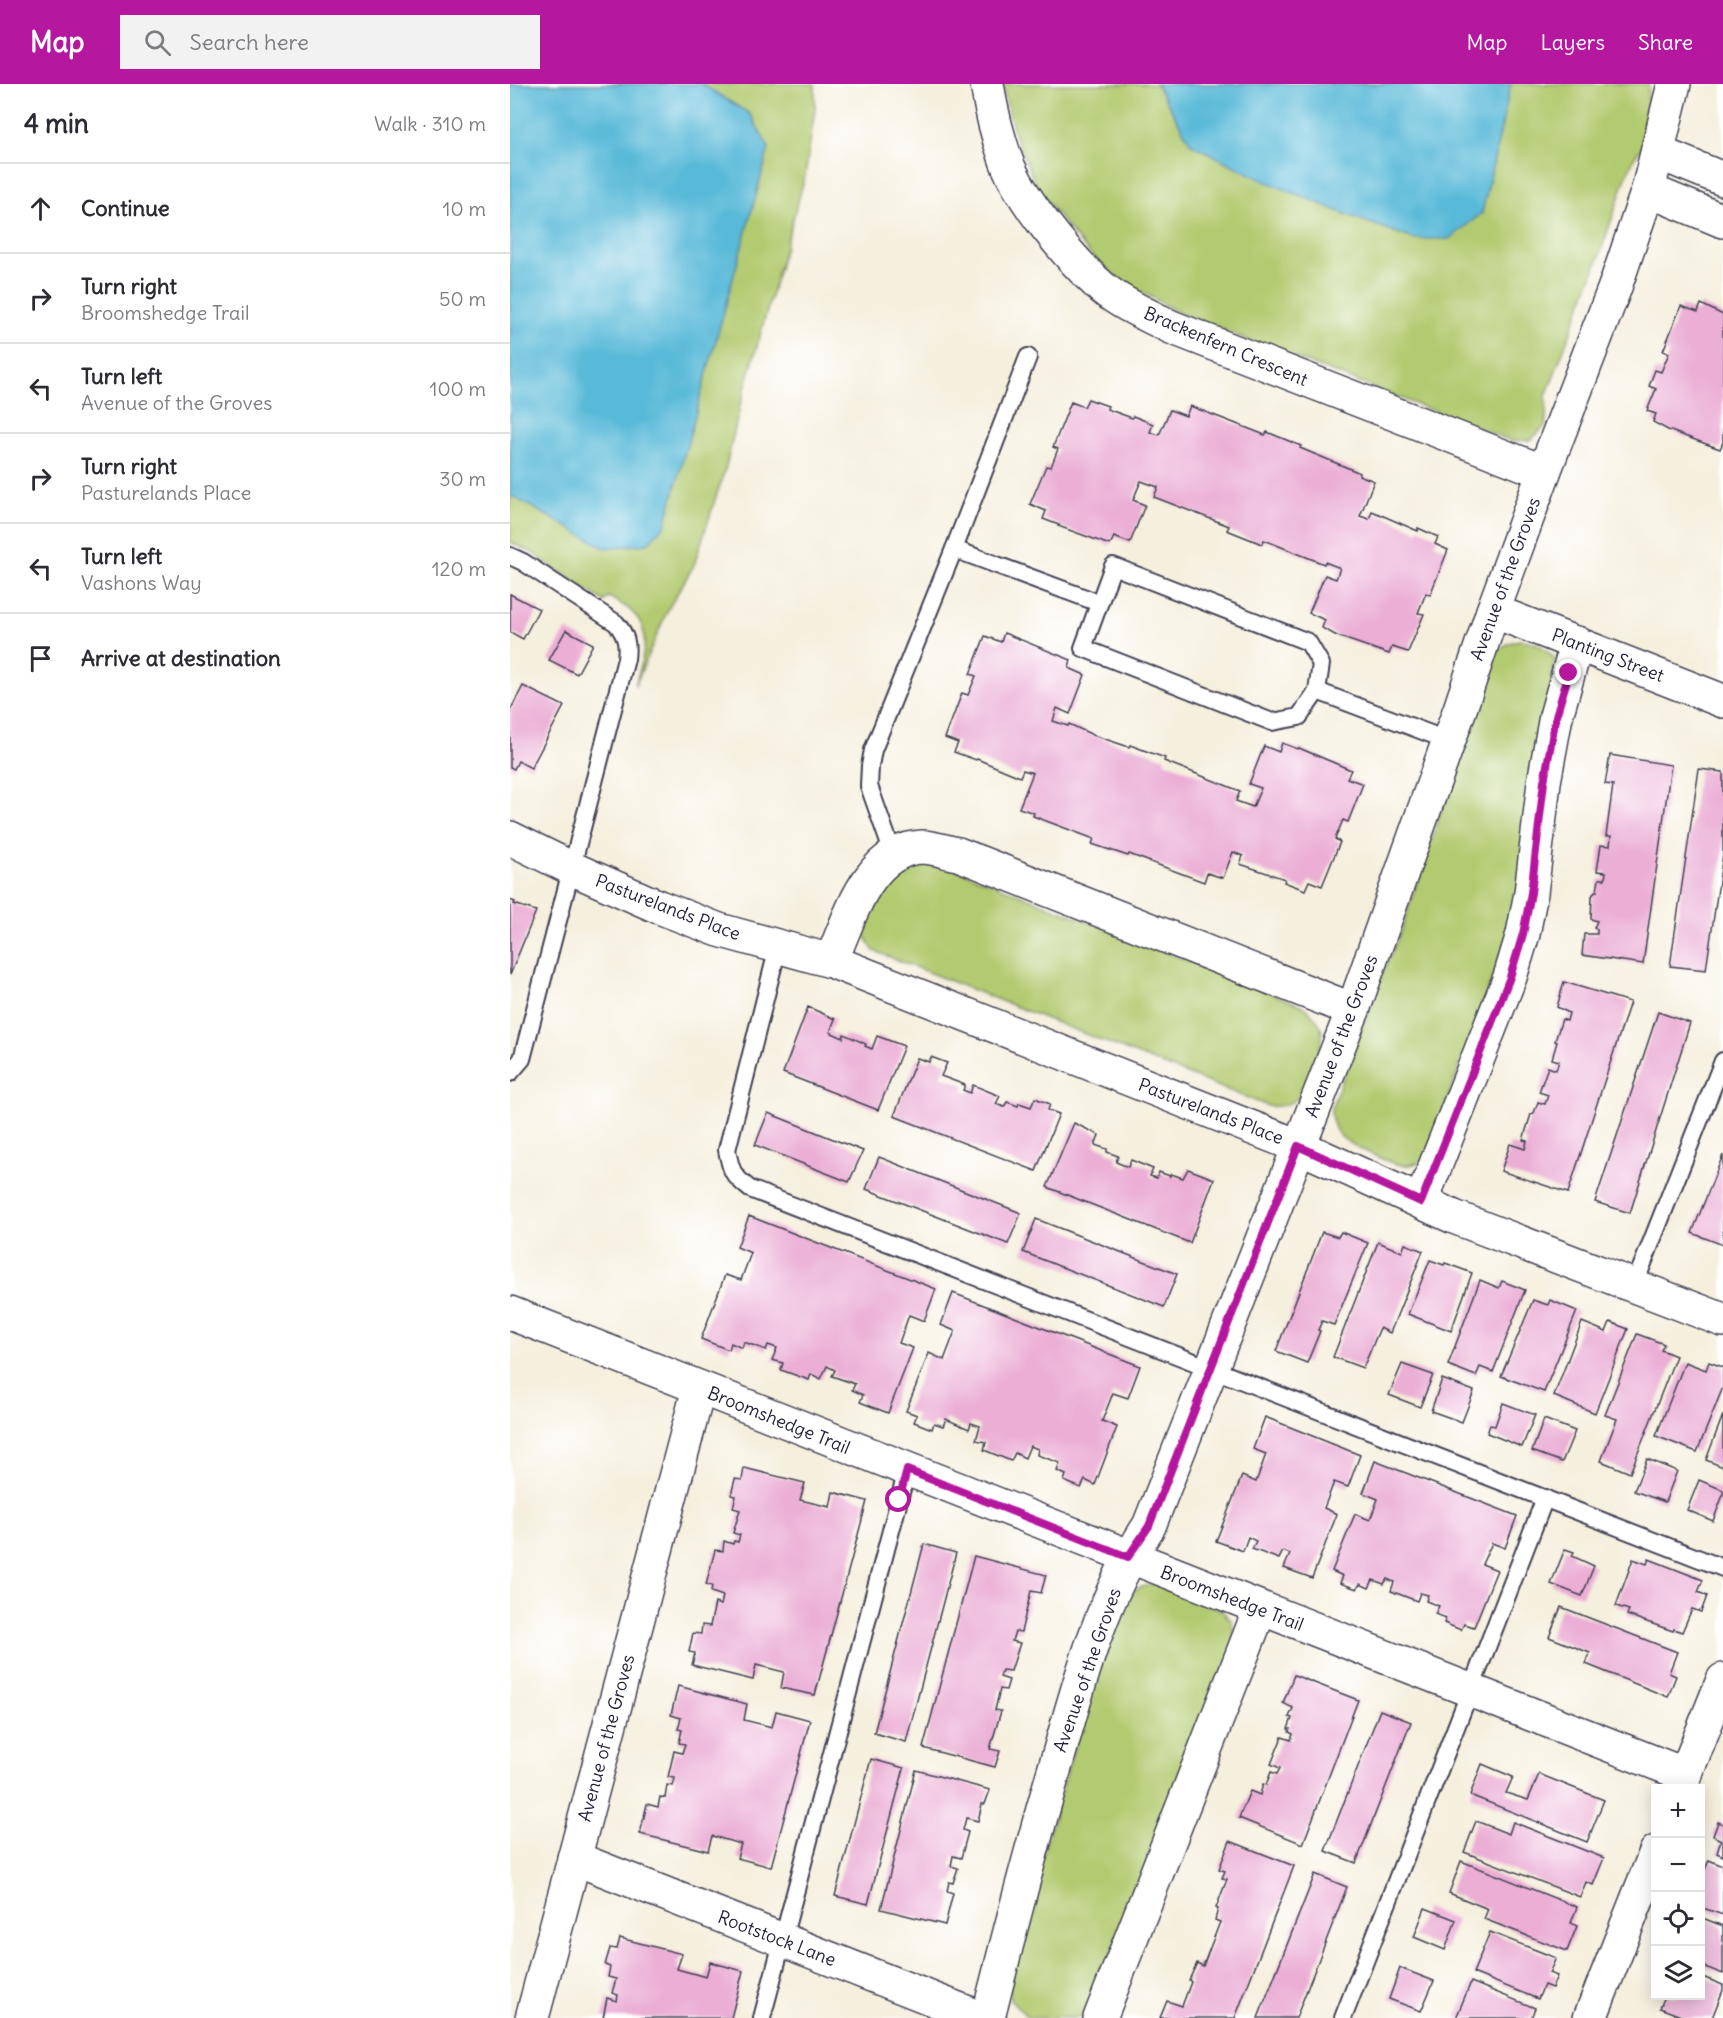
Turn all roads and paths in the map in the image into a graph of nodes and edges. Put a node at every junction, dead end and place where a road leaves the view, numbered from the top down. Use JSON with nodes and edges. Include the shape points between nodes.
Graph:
{"nodes":[{"id":1,"x":987,"y":84,"type":"edge"},
{"id":2,"x":1674,"y":84,"type":"edge"},
{"id":3,"x":1659,"y":153,"type":"junction"},
{"id":4,"x":1723,"y":178,"type":"edge"},
{"id":5,"x":1648,"y":190,"type":"junction"},
{"id":6,"x":1723,"y":220,"type":"edge"},
{"id":7,"x":1028,"y":357,"type":"dead end"},
{"id":8,"x":1544,"y":472,"type":"junction"},
{"id":9,"x":954,"y":549,"type":"junction"},
{"id":10,"x":510,"y":556,"type":"edge"},
{"id":11,"x":1099,"y":603,"type":"junction"},
{"id":12,"x":1493,"y":611,"type":"junction"},
{"id":13,"x":1577,"y":643,"type":"junction"},
{"id":14,"x":1317,"y":691,"type":"junction"},
{"id":15,"x":1723,"y":701,"type":"edge"},
{"id":16,"x":1449,"y":741,"type":"junction"},
{"id":17,"x":510,"y":838,"type":"edge"},
{"id":18,"x":893,"y":854,"type":"junction"},
{"id":19,"x":571,"y":868,"type":"junction"},
{"id":20,"x":778,"y":947,"type":"junction"},
{"id":21,"x":831,"y":962,"type":"junction"},
{"id":22,"x":1353,"y":1010,"type":"junction"},
{"id":23,"x":1723,"y":1061,"type":"edge"},
{"id":24,"x":510,"y":1073,"type":"edge"},
{"id":25,"x":1298,"y":1146,"type":"junction"},
{"id":26,"x":1421,"y":1202,"type":"junction"},
{"id":27,"x":1634,"y":1286,"type":"junction"},
{"id":28,"x":510,"y":1313,"type":"edge"},
{"id":29,"x":1723,"y":1320,"type":"edge"},
{"id":30,"x":1211,"y":1367,"type":"junction"},
{"id":31,"x":699,"y":1388,"type":"junction"},
{"id":32,"x":907,"y":1470,"type":"junction"},
{"id":33,"x":1545,"y":1498,"type":"junction"},
{"id":34,"x":1128,"y":1557,"type":"junction"},
{"id":35,"x":1723,"y":1568,"type":"edge"},
{"id":36,"x":1260,"y":1609,"type":"junction"},
{"id":37,"x":1723,"y":1680,"type":"edge"},
{"id":38,"x":1471,"y":1691,"type":"junction"},
{"id":39,"x":1683,"y":1782,"type":"edge"},
{"id":40,"x":574,"y":1858,"type":"junction"},
{"id":41,"x":1651,"y":1865,"type":"edge"},
{"id":42,"x":782,"y":1940,"type":"junction"},
{"id":43,"x":532,"y":2018,"type":"edge"},
{"id":44,"x":762,"y":2018,"type":"edge"},
{"id":45,"x":981,"y":2018,"type":"edge"},
{"id":46,"x":988,"y":2018,"type":"edge"},
{"id":47,"x":1100,"y":2018,"type":"edge"},
{"id":48,"x":1343,"y":2018,"type":"edge"},
{"id":49,"x":1590,"y":2018,"type":"edge"}],
"edges":[{"from":1,"to":8,"type":"street","name":"Brackenfern Crescent","via":[[1006,162],[1032,208],[1096,284],[1171,327]]},
{"from":2,"to":3,"type":"street","name":"Avenue of the Groves"},
{"from":3,"to":4,"type":"street"},
{"from":3,"to":5,"type":"street","name":"Avenue of the Groves"},
{"from":5,"to":6,"type":"street"},
{"from":5,"to":8,"type":"street","name":"Avenue of the Groves"},
{"from":7,"to":9,"type":"lane"},
{"from":8,"to":12,"type":"street","name":"Avenue of the Groves"},
{"from":9,"to":11,"type":"lane"},
{"from":9,"to":18,"type":"lane","via":[[873,750],[869,786]]},
{"from":10,"to":19,"type":"lane","via":[[616,623],[628,644]]},
{"from":11,"to":14,"type":"lane","via":[[1113,566],[1308,642],[1321,664]]},
{"from":11,"to":14,"type":"lane","via":[[1083,648],[1272,723],[1299,717]]},
{"from":12,"to":13,"type":"street","name":"Planting Street"},
{"from":12,"to":16,"type":"street","name":"Avenue of the Groves"},
{"from":13,"to":15,"type":"street","name":"Planting Street"},
{"from":13,"to":26,"type":"street","via":[[1556,716],[1523,934],[1510,977]]},
{"from":14,"to":16,"type":"lane"},
{"from":16,"to":22,"type":"street","name":"Avenue of the Groves"},
{"from":17,"to":19,"type":"street","name":"Pasturelands Place"},
{"from":18,"to":21,"type":"street","via":[[874,871],[859,896]]},
{"from":18,"to":22,"type":"street","via":[[922,847],[958,854]]},
{"from":19,"to":20,"type":"street","name":"Pasturelands Place","via":[[699,922]]},
{"from":19,"to":24,"type":"lane","via":[[522,1059]]},
{"from":20,"to":21,"type":"street","name":"Pasturelands Place"},
{"from":20,"to":30,"type":"lane","via":[[727,1150],[730,1170],[736,1178],[750,1189]]},
{"from":21,"to":25,"type":"street","name":"Pasturelands Place"},
{"from":22,"to":25,"type":"street","name":"Avenue of the Groves"},
{"from":23,"to":27,"type":"lane"},
{"from":25,"to":26,"type":"street","name":"Pasturelands Place"},
{"from":25,"to":30,"type":"street","name":"Avenue of the Groves"},
{"from":26,"to":27,"type":"street","name":"Pasturelands Place"},
{"from":27,"to":29,"type":"street","name":"Pasturelands Place"},
{"from":28,"to":31,"type":"street","name":"Broomshedge Trail"},
{"from":30,"to":33,"type":"lane"},
{"from":30,"to":34,"type":"street","name":"Avenue of the Groves","via":[[1149,1526]]},
{"from":31,"to":32,"type":"street","name":"Broomshedge Trail"},
{"from":31,"to":40,"type":"street","name":"Avenue of the Groves"},
{"from":32,"to":34,"type":"street","name":"Broomshedge Trail"},
{"from":32,"to":42,"type":"lane"},
{"from":33,"to":35,"type":"lane"},
{"from":33,"to":38,"type":"lane"},
{"from":34,"to":36,"type":"street","name":"Broomshedge Trail"},
{"from":34,"to":46,"type":"street","name":"Avenue of the Groves","via":[[1105,1606],[1067,1725]]},
{"from":36,"to":38,"type":"street","name":"Broomshedge Trail"},
{"from":36,"to":47,"type":"street"},
{"from":37,"to":39,"type":"street"},
{"from":38,"to":39,"type":"street","name":"Broomshedge Trail"},
{"from":38,"to":48,"type":"lane"},
{"from":40,"to":42,"type":"street","name":"Rootstock Lane"},
{"from":40,"to":43,"type":"street","name":"Avenue of the Groves"},
{"from":41,"to":49,"type":"street"},
{"from":42,"to":44,"type":"lane"},
{"from":42,"to":45,"type":"street","name":"Rootstock Lane"}]}
